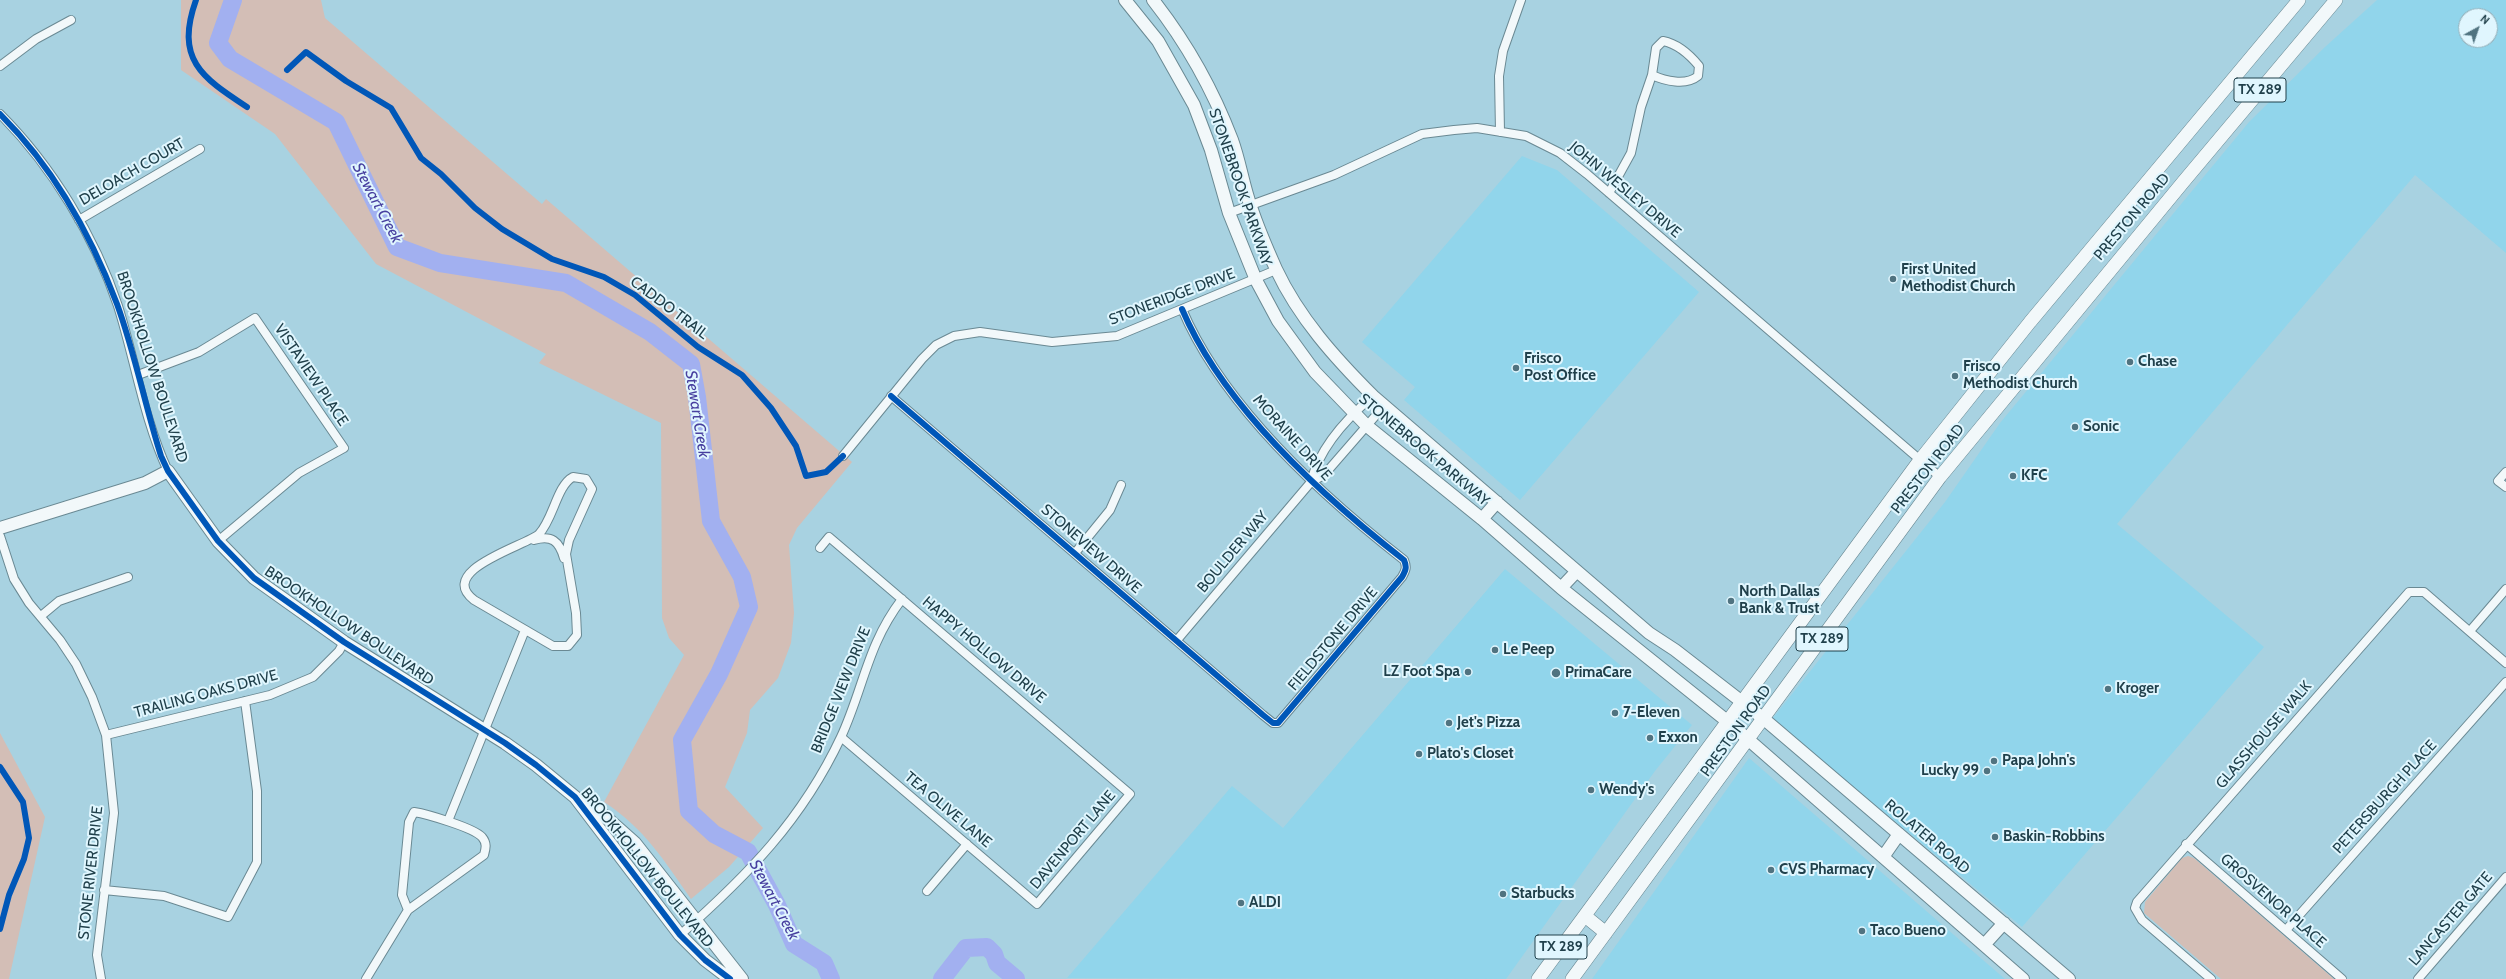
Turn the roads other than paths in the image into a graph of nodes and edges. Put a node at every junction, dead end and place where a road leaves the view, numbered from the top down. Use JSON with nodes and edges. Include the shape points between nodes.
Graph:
{"nodes":[{"id":1,"x":1125,"y":0,"type":"edge"},
{"id":2,"x":1154,"y":0,"type":"edge"},
{"id":3,"x":1521,"y":0,"type":"edge"},
{"id":4,"x":2299,"y":0,"type":"edge"},
{"id":5,"x":2336,"y":0,"type":"edge"},
{"id":6,"x":70,"y":20,"type":"dead end"},
{"id":7,"x":1175,"y":29,"type":"junction"},
{"id":8,"x":1158,"y":41,"type":"junction"},
{"id":9,"x":1184,"y":43,"type":"junction"},
{"id":10,"x":1166,"y":56,"type":"junction"},
{"id":11,"x":0,"y":66,"type":"edge"},
{"id":12,"x":1652,"y":75,"type":"junction"},
{"id":13,"x":0,"y":114,"type":"edge"},
{"id":14,"x":1500,"y":132,"type":"junction"},
{"id":15,"x":200,"y":149,"type":"dead end"},
{"id":16,"x":1609,"y":193,"type":"junction"},
{"id":17,"x":1250,"y":207,"type":"junction"},
{"id":18,"x":1229,"y":213,"type":"junction"},
{"id":19,"x":78,"y":220,"type":"junction"},
{"id":20,"x":1276,"y":270,"type":"junction"},
{"id":21,"x":1256,"y":280,"type":"junction"},
{"id":22,"x":1182,"y":309,"type":"junction"},
{"id":23,"x":138,"y":375,"type":"junction"},
{"id":24,"x":891,"y":396,"type":"junction"},
{"id":25,"x":1373,"y":396,"type":"junction"},
{"id":26,"x":1384,"y":406,"type":"junction"},
{"id":27,"x":1354,"y":413,"type":"junction"},
{"id":28,"x":1367,"y":426,"type":"junction"},
{"id":29,"x":843,"y":456,"type":"dead end"},
{"id":30,"x":1920,"y":460,"type":"junction"},
{"id":31,"x":168,"y":471,"type":"junction"},
{"id":32,"x":2506,"y":472,"type":"edge"},
{"id":33,"x":1940,"y":477,"type":"junction"},
{"id":34,"x":1311,"y":482,"type":"junction"},
{"id":35,"x":1121,"y":486,"type":"dead end"},
{"id":36,"x":2506,"y":487,"type":"edge"},
{"id":37,"x":1496,"y":502,"type":"junction"},
{"id":38,"x":1482,"y":520,"type":"junction"},
{"id":39,"x":0,"y":528,"type":"edge"},
{"id":40,"x":0,"y":536,"type":"edge"},
{"id":41,"x":218,"y":542,"type":"junction"},
{"id":42,"x":523,"y":543,"type":"junction"},
{"id":43,"x":820,"y":548,"type":"dead end"},
{"id":44,"x":1076,"y":553,"type":"junction"},
{"id":45,"x":1406,"y":565,"type":"joint"},
{"id":46,"x":567,"y":566,"type":"junction"},
{"id":47,"x":1577,"y":571,"type":"junction"},
{"id":48,"x":128,"y":577,"type":"dead end"},
{"id":49,"x":1561,"y":588,"type":"junction"},
{"id":50,"x":2506,"y":589,"type":"edge"},
{"id":51,"x":902,"y":599,"type":"junction"},
{"id":52,"x":41,"y":616,"type":"junction"},
{"id":53,"x":525,"y":630,"type":"junction"},
{"id":54,"x":2470,"y":631,"type":"junction"},
{"id":55,"x":1177,"y":640,"type":"junction"},
{"id":56,"x":344,"y":642,"type":"junction"},
{"id":57,"x":2506,"y":663,"type":"edge"},
{"id":58,"x":2506,"y":682,"type":"edge"},
{"id":59,"x":245,"y":701,"type":"junction"},
{"id":60,"x":1741,"y":701,"type":"junction"},
{"id":61,"x":1764,"y":719,"type":"junction"},
{"id":62,"x":1727,"y":721,"type":"junction"},
{"id":63,"x":1273,"y":723,"type":"joint"},
{"id":64,"x":485,"y":730,"type":"junction"},
{"id":65,"x":106,"y":735,"type":"junction"},
{"id":66,"x":841,"y":737,"type":"junction"},
{"id":67,"x":1748,"y":740,"type":"junction"},
{"id":68,"x":1130,"y":794,"type":"joint"},
{"id":69,"x":575,"y":797,"type":"junction"},
{"id":70,"x":448,"y":821,"type":"junction"},
{"id":71,"x":1899,"y":834,"type":"junction"},
{"id":72,"x":967,"y":844,"type":"junction"},
{"id":73,"x":2186,"y":844,"type":"junction"},
{"id":74,"x":1883,"y":857,"type":"junction"},
{"id":75,"x":2506,"y":877,"type":"edge"},
{"id":76,"x":104,"y":890,"type":"junction"},
{"id":77,"x":926,"y":891,"type":"dead end"},
{"id":78,"x":1036,"y":904,"type":"joint"},
{"id":79,"x":408,"y":910,"type":"junction"},
{"id":80,"x":1585,"y":916,"type":"junction"},
{"id":81,"x":696,"y":922,"type":"junction"},
{"id":82,"x":2004,"y":923,"type":"junction"},
{"id":83,"x":2286,"y":930,"type":"junction"},
{"id":84,"x":1606,"y":933,"type":"junction"},
{"id":85,"x":680,"y":935,"type":"junction"},
{"id":86,"x":1984,"y":945,"type":"junction"},
{"id":87,"x":100,"y":979,"type":"edge"},
{"id":88,"x":366,"y":979,"type":"edge"},
{"id":89,"x":730,"y":979,"type":"edge"},
{"id":90,"x":742,"y":979,"type":"edge"},
{"id":91,"x":1538,"y":979,"type":"edge"},
{"id":92,"x":1572,"y":979,"type":"edge"},
{"id":93,"x":2023,"y":979,"type":"edge"},
{"id":94,"x":2069,"y":979,"type":"edge"},
{"id":95,"x":2211,"y":979,"type":"edge"},
{"id":96,"x":2342,"y":979,"type":"edge"},
{"id":97,"x":2418,"y":979,"type":"edge"}],
"edges":[{"from":1,"to":8,"type":"main road","name":"STONEBROOK PARKWAY"},
{"from":2,"to":7,"type":"main road","name":"STONEBROOK PARKWAY"},
{"from":3,"to":14,"type":"street","via":[[1503,51],[1499,76]]},
{"from":4,"to":30,"type":"main road","name":"PRESTON ROAD","number":"TX 289","via":[[2030,322]]},
{"from":5,"to":33,"type":"main road","name":"PRESTON ROAD","number":"TX 289"},
{"from":6,"to":11,"type":"street","via":[[36,39]]},
{"from":7,"to":8,"type":"main road"},
{"from":7,"to":9,"type":"main road","name":"STONEBROOK PARKWAY"},
{"from":8,"to":10,"type":"main road","name":"STONEBROOK PARKWAY"},
{"from":9,"to":10,"type":"main road"},
{"from":9,"to":17,"type":"main road","name":"STONEBROOK PARKWAY","via":[[1213,96],[1232,140]]},
{"from":10,"to":18,"type":"main road","name":"STONEBROOK PARKWAY","via":[[1194,105],[1211,150]]},
{"from":12,"to":12,"type":"street","via":[[1660,79],[1685,82],[1698,76],[1699,66],[1680,48],[1663,41],[1656,48]]},
{"from":12,"to":16,"type":"street","via":[[1631,153]]},
{"from":13,"to":19,"type":"street","name":"BROOKHOLLOW BOULEVARD","via":[[14,128],[54,182]]},
{"from":14,"to":16,"type":"street","name":"JOHN WESLEY DRIVE","via":[[1526,136],[1545,144]]},
{"from":14,"to":17,"type":"street","name":"JOHN WESLEY DRIVE","via":[[1477,128],[1422,134],[1334,175]]},
{"from":15,"to":19,"type":"street","name":"DELOACH COURT"},
{"from":16,"to":30,"type":"street","name":"JOHN WESLEY DRIVE"},
{"from":17,"to":18,"type":"street","name":"JOHN WESLEY DRIVE"},
{"from":17,"to":20,"type":"main road","name":"STONEBROOK PARKWAY"},
{"from":18,"to":21,"type":"main road","name":"STONEBROOK PARKWAY"},
{"from":19,"to":23,"type":"street","name":"BROOKHOLLOW BOULEVARD","via":[[117,305]]},
{"from":20,"to":21,"type":"street","name":"STONERIDGE DRIVE"},
{"from":20,"to":25,"type":"main road","name":"STONEBROOK PARKWAY","via":[[1296,305],[1335,359]]},
{"from":21,"to":22,"type":"street","name":"STONERIDGE DRIVE"},
{"from":21,"to":27,"type":"main road","name":"STONEBROOK PARKWAY","via":[[1278,321],[1314,372]]},
{"from":22,"to":24,"type":"street","name":"STONERIDGE DRIVE","via":[[1117,336],[1091,340],[1052,342],[980,332],[954,336],[936,345]]},
{"from":22,"to":34,"type":"street","name":"MORAINE DRIVE","via":[[1191,331],[1218,373],[1252,416]]},
{"from":23,"to":31,"type":"street","name":"BROOKHOLLOW BOULEVARD","via":[[157,444]]},
{"from":23,"to":41,"type":"street","name":"VISTAVIEW PLACE","via":[[199,352],[255,318],[344,448],[299,473]]},
{"from":24,"to":29,"type":"street","name":"STONERIDGE DRIVE"},
{"from":24,"to":44,"type":"street","name":"STONEVIEW DRIVE"},
{"from":25,"to":26,"type":"main road","name":"STONEBROOK PARKWAY"},
{"from":25,"to":27,"type":"street","name":"BOULDER WAY"},
{"from":26,"to":28,"type":"street","name":"BOULDER WAY"},
{"from":26,"to":37,"type":"main road","name":"STONEBROOK PARKWAY"},
{"from":27,"to":28,"type":"main road","name":"STONEBROOK PARKWAY"},
{"from":27,"to":34,"type":"street","name":"BOULDER WAY","via":[[1315,464]]},
{"from":28,"to":34,"type":"street","name":"BOULDER WAY","via":[[1324,475]]},
{"from":28,"to":38,"type":"main road","name":"STONEBROOK PARKWAY"},
{"from":30,"to":33,"type":"street","name":"JOHN WESLEY DRIVE"},
{"from":30,"to":60,"type":"main road","name":"PRESTON ROAD","number":"TX 289"},
{"from":31,"to":39,"type":"main road","via":[[145,482]]},
{"from":31,"to":41,"type":"main road","name":"BROOKHOLLOW BOULEVARD"},
{"from":32,"to":36,"type":"street","via":[[2498,481]]},
{"from":33,"to":61,"type":"main road","name":"PRESTON ROAD","number":"TX 289"},
{"from":34,"to":45,"type":"street","name":"MORAINE DRIVE","via":[[1404,560]]},
{"from":34,"to":55,"type":"street","name":"BOULDER WAY"},
{"from":35,"to":44,"type":"street","via":[[1110,510]]},
{"from":37,"to":38,"type":"main road"},
{"from":37,"to":47,"type":"main road","name":"STONEBROOK PARKWAY"},
{"from":38,"to":49,"type":"main road","name":"STONEBROOK PARKWAY"},
{"from":40,"to":52,"type":"street","name":"STONE RIVER DRIVE","via":[[14,579],[29,603]]},
{"from":41,"to":56,"type":"main road","name":"BROOKHOLLOW BOULEVARD","via":[[254,578]]},
{"from":42,"to":46,"type":"street","via":[[545,537],[555,540],[560,545]]},
{"from":42,"to":46,"type":"street","via":[[534,538],[543,529],[568,480],[575,476],[584,478],[590,484],[591,493],[568,543]]},
{"from":42,"to":53,"type":"street","via":[[488,560],[469,575],[466,584],[468,595],[474,600]]},
{"from":43,"to":51,"type":"street","name":"HAPPY HOLLOW DRIVE","via":[[829,537]]},
{"from":44,"to":55,"type":"street","name":"STONEVIEW DRIVE"},
{"from":45,"to":63,"type":"street","name":"FIELDSTONE DRIVE","via":[[1402,577],[1278,723]]},
{"from":46,"to":53,"type":"street","via":[[578,635],[568,646],[553,646]]},
{"from":47,"to":49,"type":"main road"},
{"from":47,"to":60,"type":"main road","name":"STONEBROOK PARKWAY","via":[[1650,633]]},
{"from":48,"to":52,"type":"street","via":[[59,601]]},
{"from":49,"to":62,"type":"main road","name":"STONEBROOK PARKWAY"},
{"from":50,"to":54,"type":"street"},
{"from":51,"to":66,"type":"street","name":"BRIDGE VIEW DRIVE","via":[[886,620],[874,643]]},
{"from":51,"to":68,"type":"street","name":"HAPPY HOLLOW DRIVE"},
{"from":52,"to":65,"type":"street","name":"STONE RIVER DRIVE","via":[[76,664]]},
{"from":53,"to":64,"type":"street"},
{"from":54,"to":57,"type":"street"},
{"from":54,"to":73,"type":"street","name":"GLASSHOUSE WALK","via":[[2424,592],[2409,592]]},
{"from":55,"to":63,"type":"street","name":"STONEVIEW DRIVE"},
{"from":56,"to":59,"type":"street","name":"TRAILING OAKS DRIVE","via":[[339,651],[313,677],[270,695]]},
{"from":56,"to":64,"type":"main road","name":"BROOKHOLLOW BOULEVARD"},
{"from":58,"to":83,"type":"street","name":"PETERSBURGH PLACE"},
{"from":59,"to":65,"type":"street","name":"TRAILING OAKS DRIVE"},
{"from":59,"to":76,"type":"street","via":[[257,791],[257,862],[228,917],[164,896]]},
{"from":60,"to":61,"type":"main road","name":"STONEBROOK PARKWAY"},
{"from":60,"to":62,"type":"main road","name":"PRESTON ROAD","number":"TX 289"},
{"from":61,"to":67,"type":"main road","name":"PRESTON ROAD","number":"TX 289"},
{"from":61,"to":71,"type":"main road","name":"ROLATER ROAD"},
{"from":62,"to":67,"type":"main road","name":"STONEBROOK PARKWAY"},
{"from":62,"to":80,"type":"main road","name":"PRESTON ROAD","number":"TX 289"},
{"from":64,"to":69,"type":"main road","name":"BROOKHOLLOW BOULEVARD","via":[[536,765]]},
{"from":64,"to":70,"type":"street"},
{"from":65,"to":76,"type":"street","name":"STONE RIVER DRIVE","via":[[114,813]]},
{"from":66,"to":72,"type":"street","name":"TEA OLIVE LANE"},
{"from":66,"to":81,"type":"street","name":"BRIDGE VIEW DRIVE","via":[[791,823]]},
{"from":67,"to":74,"type":"main road"},
{"from":67,"to":84,"type":"main road","name":"PRESTON ROAD","number":"TX 289"},
{"from":68,"to":78,"type":"street","name":"DAVENPORT LANE"},
{"from":69,"to":81,"type":"main road","name":"BROOKHOLLOW BOULEVARD","via":[[590,803],[635,843]]},
{"from":69,"to":85,"type":"main road","name":"BROOKHOLLOW BOULEVARD"},
{"from":70,"to":79,"type":"street","via":[[414,812],[410,822],[402,895]]},
{"from":70,"to":79,"type":"street","via":[[481,836],[486,845],[484,855],[422,903]]},
{"from":71,"to":74,"type":"main road"},
{"from":71,"to":82,"type":"main road","name":"ROLATER ROAD"},
{"from":72,"to":77,"type":"street"},
{"from":72,"to":78,"type":"street","name":"TEA OLIVE LANE"},
{"from":73,"to":83,"type":"street","name":"GROSVENOR PLACE"},
{"from":73,"to":95,"type":"street","name":"GLASSHOUSE WALK","via":[[2140,896],[2135,908],[2137,914]]},
{"from":74,"to":86,"type":"main road"},
{"from":75,"to":97,"type":"street","name":"LANCASTER GATE"},
{"from":76,"to":87,"type":"street","name":"STONE RIVER DRIVE","via":[[96,955]]},
{"from":79,"to":88,"type":"street"},
{"from":80,"to":84,"type":"main road"},
{"from":80,"to":91,"type":"main road","name":"PRESTON ROAD","number":"TX 289"},
{"from":81,"to":85,"type":"street","name":"BRIDGE VIEW DRIVE"},
{"from":81,"to":90,"type":"main road","name":"BROOKHOLLOW BOULEVARD"},
{"from":82,"to":86,"type":"main road"},
{"from":82,"to":94,"type":"main road","name":"ROLATER ROAD"},
{"from":83,"to":96,"type":"street","name":"GROSVENOR PLACE"},
{"from":84,"to":92,"type":"main road","name":"PRESTON ROAD","number":"TX 289"},
{"from":85,"to":89,"type":"main road","name":"BROOKHOLLOW BOULEVARD","via":[[705,960]]},
{"from":86,"to":93,"type":"main road"}]}
